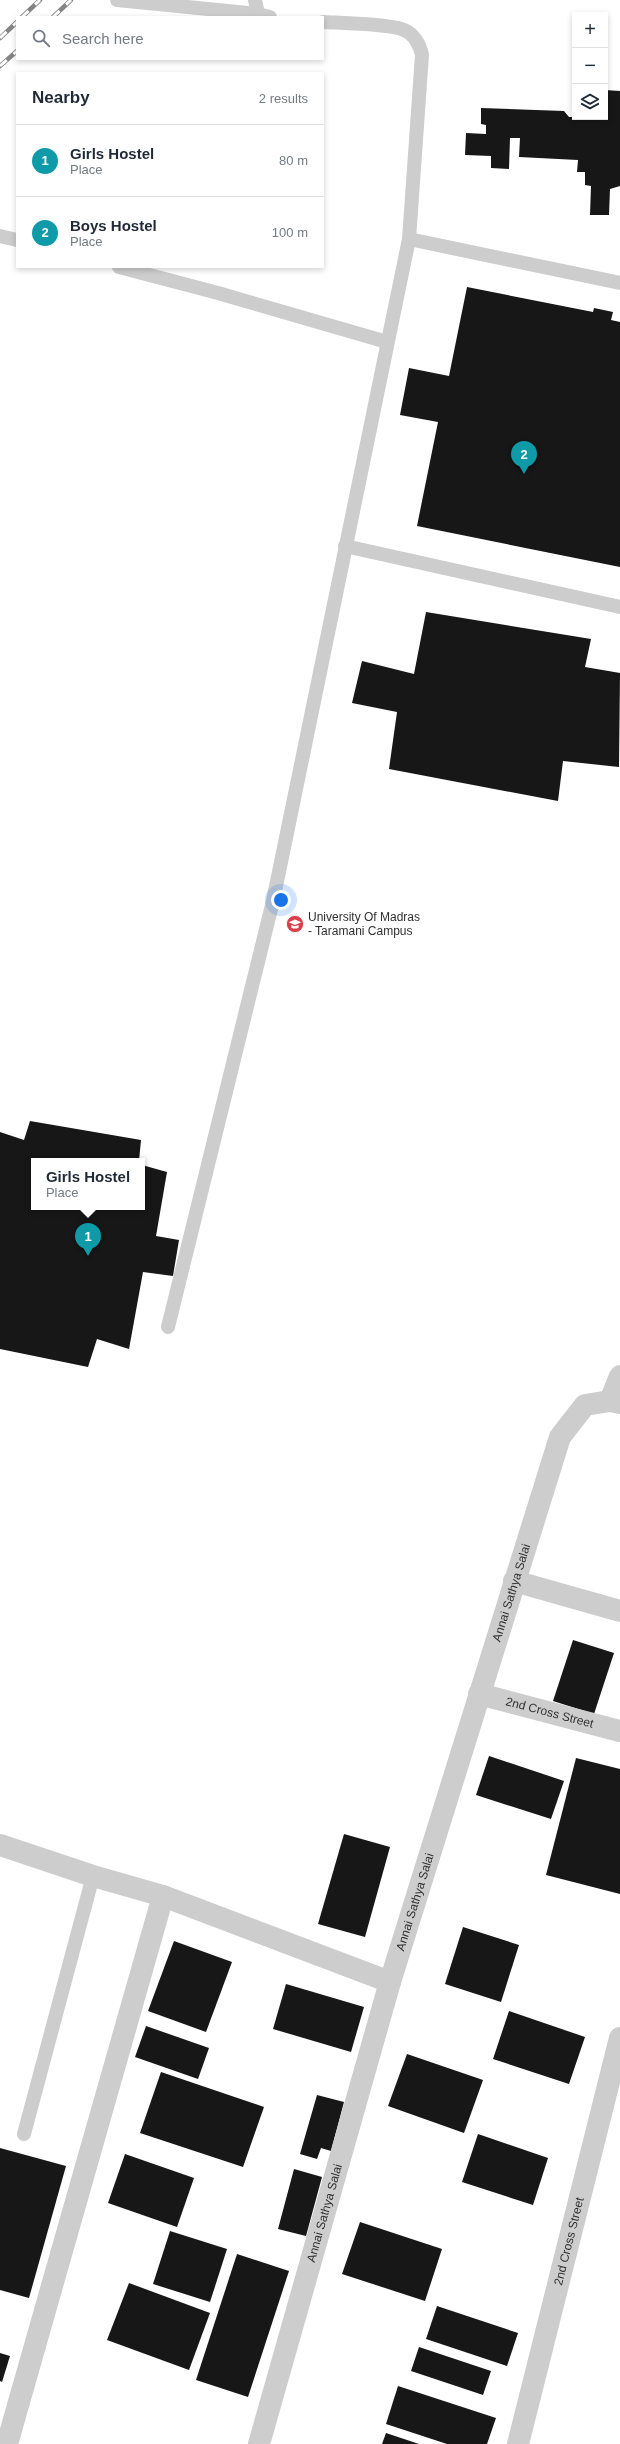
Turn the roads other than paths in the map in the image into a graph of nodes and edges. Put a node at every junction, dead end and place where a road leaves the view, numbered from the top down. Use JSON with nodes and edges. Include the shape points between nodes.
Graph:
{"nodes":[{"id":1,"x":117,"y":0,"type":"edge"},
{"id":2,"x":261,"y":10,"type":"edge"},
{"id":3,"x":324,"y":22,"type":"edge"},
{"id":4,"x":0,"y":236,"type":"edge"},
{"id":5,"x":409,"y":239,"type":"junction"},
{"id":6,"x":16,"y":240,"type":"edge"},
{"id":7,"x":123,"y":268,"type":"edge"},
{"id":8,"x":620,"y":283,"type":"edge"},
{"id":9,"x":386,"y":342,"type":"junction"},
{"id":10,"x":345,"y":546,"type":"junction"},
{"id":11,"x":620,"y":607,"type":"edge"},
{"id":12,"x":168,"y":1327,"type":"dead end"},
{"id":13,"x":620,"y":1376,"type":"edge"},
{"id":14,"x":615,"y":1402,"type":"edge"},
{"id":15,"x":514,"y":1581,"type":"junction"},
{"id":16,"x":620,"y":1611,"type":"edge"},
{"id":17,"x":479,"y":1694,"type":"junction"},
{"id":18,"x":620,"y":1731,"type":"edge"},
{"id":19,"x":0,"y":1845,"type":"edge"},
{"id":20,"x":93,"y":1876,"type":"junction"},
{"id":21,"x":163,"y":1896,"type":"junction"},
{"id":22,"x":390,"y":1982,"type":"junction"},
{"id":23,"x":620,"y":2038,"type":"edge"},
{"id":24,"x":24,"y":2134,"type":"dead end"},
{"id":25,"x":7,"y":2444,"type":"edge"},
{"id":26,"x":259,"y":2444,"type":"edge"},
{"id":27,"x":518,"y":2444,"type":"edge"}],
"edges":[{"from":1,"to":2,"type":"lane"},
{"from":3,"to":5,"type":"lane","via":[[404,30],[420,47],[422,55]]},
{"from":4,"to":6,"type":"lane"},
{"from":5,"to":8,"type":"lane"},
{"from":5,"to":9,"type":"lane"},
{"from":7,"to":9,"type":"lane"},
{"from":9,"to":10,"type":"lane"},
{"from":10,"to":11,"type":"lane"},
{"from":10,"to":12,"type":"lane","via":[[273,901]]},
{"from":13,"to":14,"type":"street"},
{"from":14,"to":15,"type":"street","name":"Annai Sathya Salai","via":[[585,1405],[560,1437]]},
{"from":15,"to":16,"type":"street"},
{"from":15,"to":17,"type":"street","name":"Annai Sathya Salai"},
{"from":17,"to":18,"type":"street","name":"2nd Cross Street"},
{"from":17,"to":22,"type":"street","name":"Annai Sathya Salai"},
{"from":19,"to":20,"type":"street"},
{"from":20,"to":21,"type":"street"},
{"from":20,"to":24,"type":"lane"},
{"from":21,"to":22,"type":"street"},
{"from":21,"to":25,"type":"street"},
{"from":22,"to":26,"type":"street","name":"Annai Sathya Salai"},
{"from":23,"to":27,"type":"street","name":"2nd Cross Street"}]}
